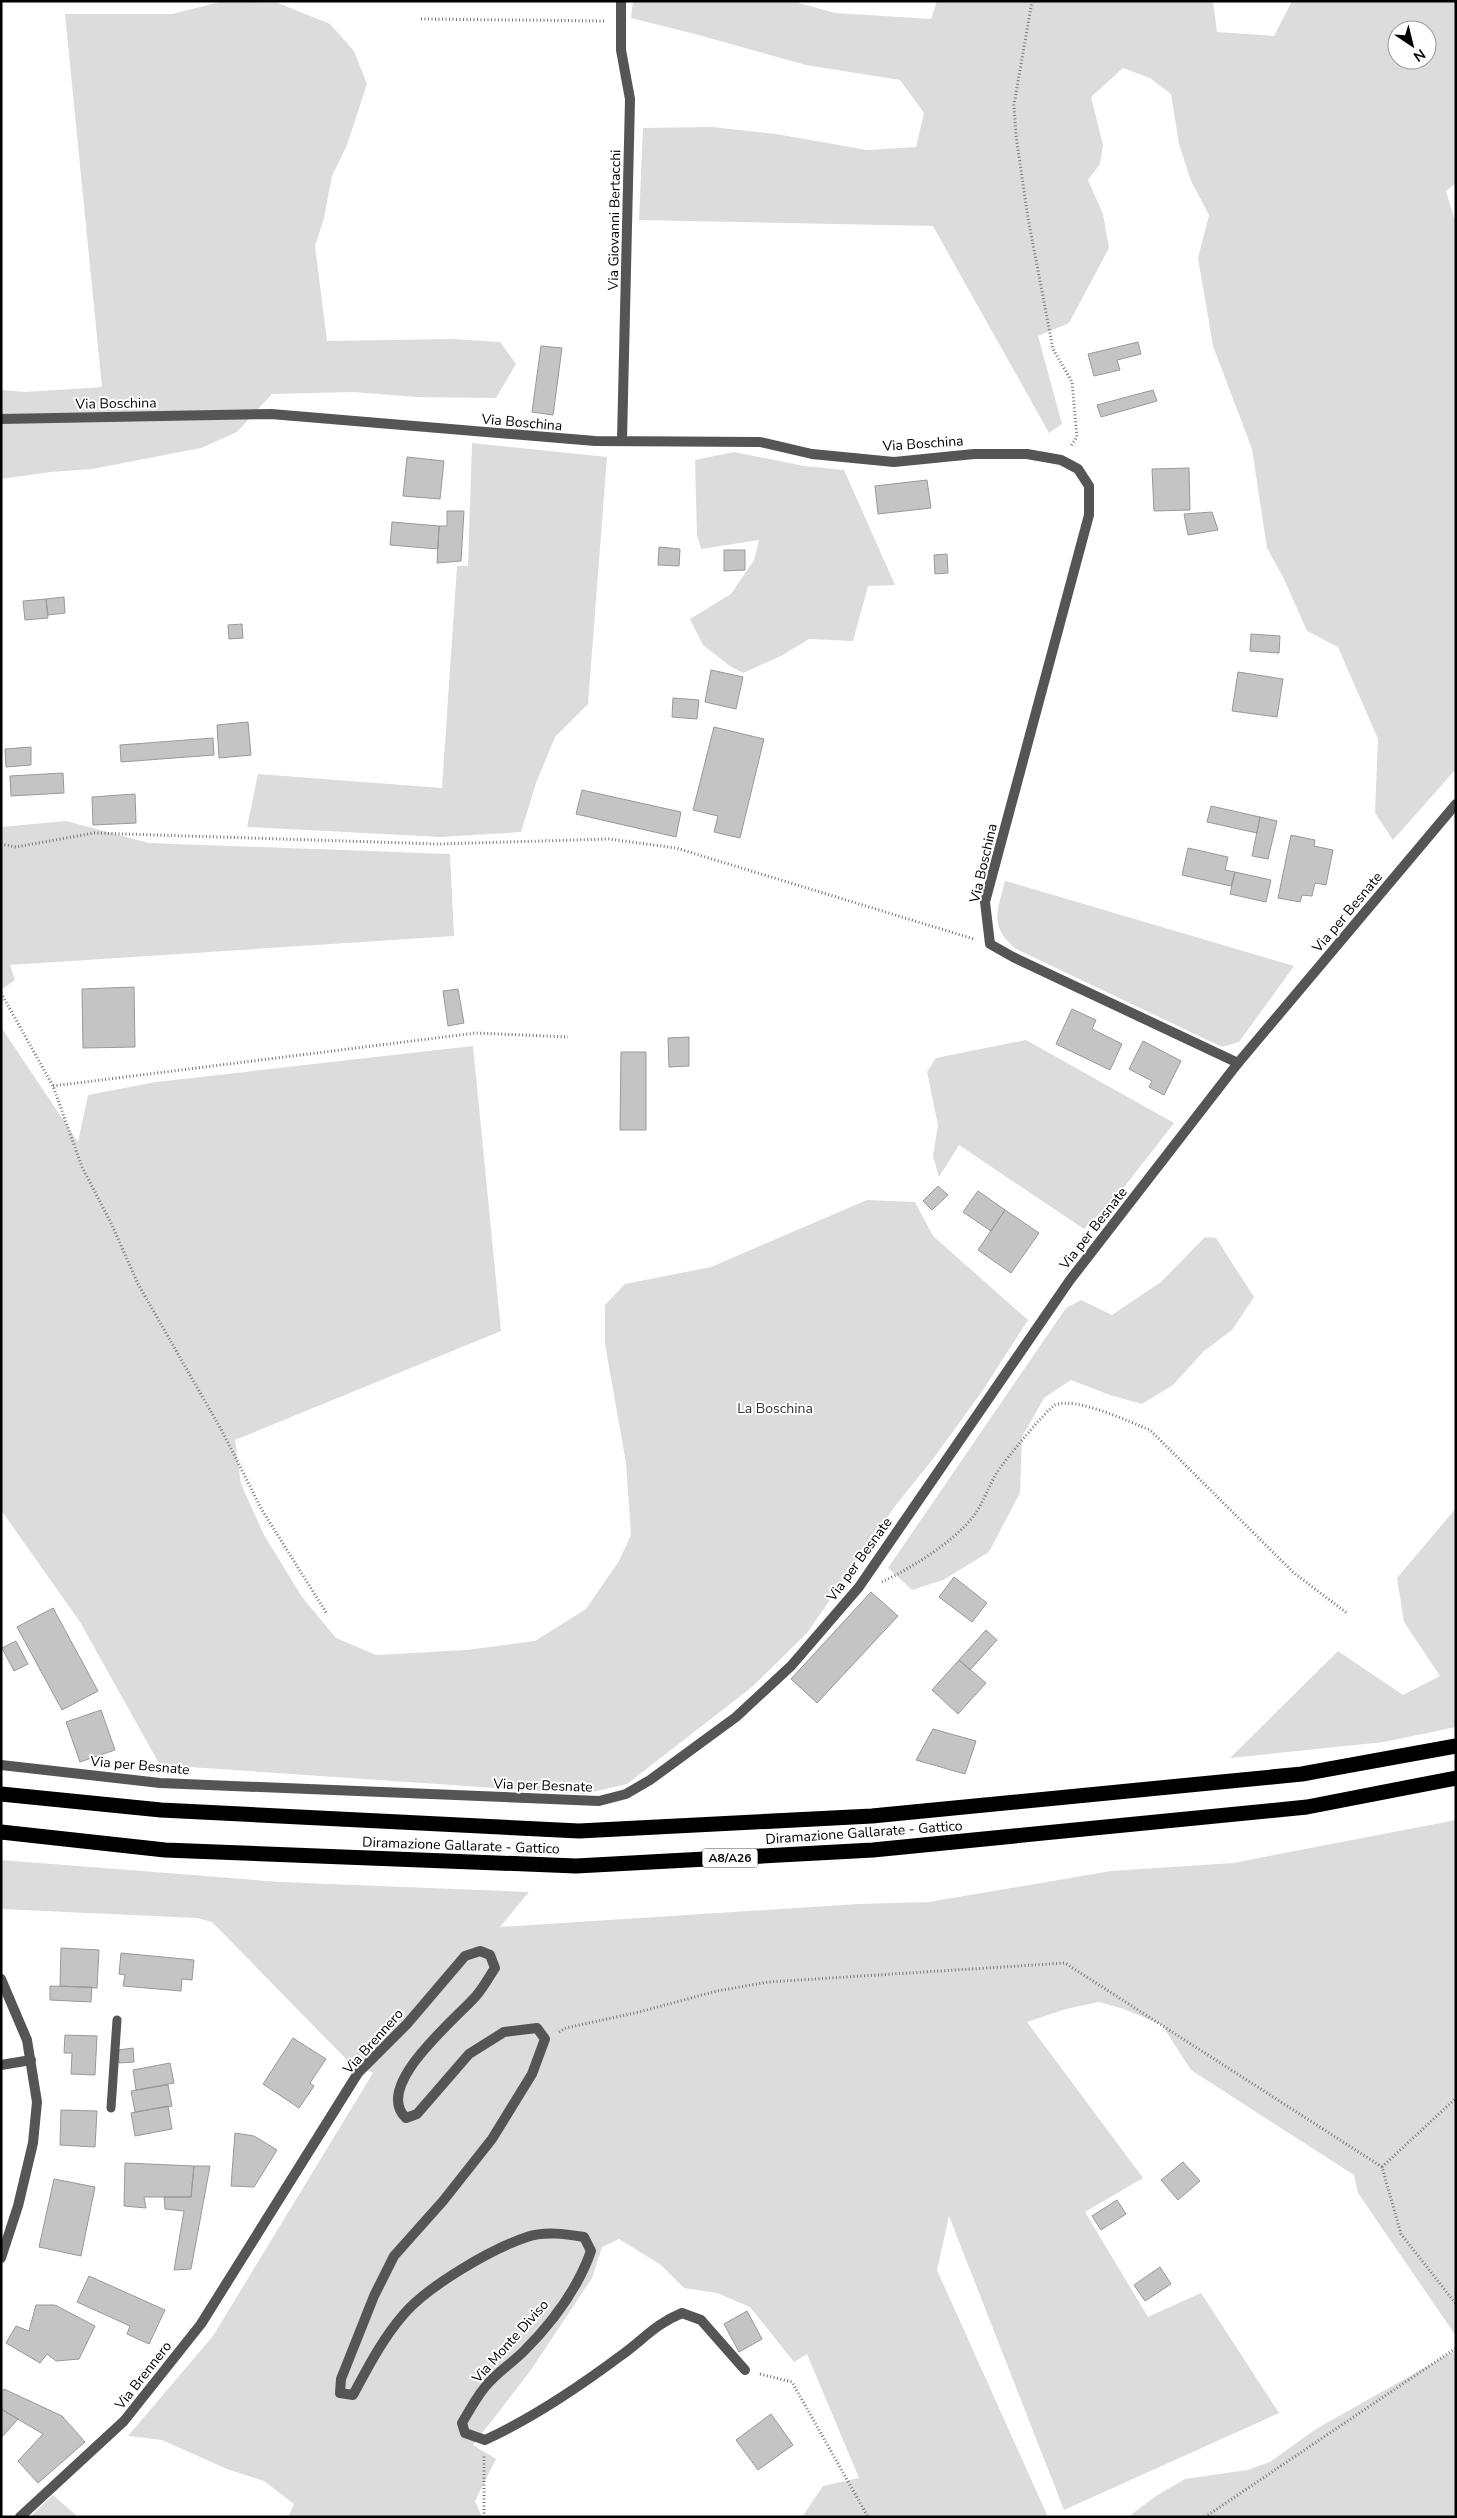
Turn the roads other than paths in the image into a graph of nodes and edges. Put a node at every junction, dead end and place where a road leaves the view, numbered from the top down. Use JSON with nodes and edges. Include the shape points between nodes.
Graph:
{"nodes":[{"id":1,"x":621,"y":1,"type":"edge"},
{"id":2,"x":1,"y":419,"type":"edge"},
{"id":3,"x":622,"y":440,"type":"junction"},
{"id":4,"x":1456,"y":804,"type":"edge"},
{"id":5,"x":1238,"y":1063,"type":"junction"},
{"id":6,"x":1456,"y":1746,"type":"edge"},
{"id":7,"x":1,"y":1765,"type":"edge"},
{"id":8,"x":1456,"y":1778,"type":"edge"},
{"id":9,"x":1,"y":1794,"type":"edge"},
{"id":10,"x":1,"y":1832,"type":"edge"},
{"id":11,"x":1,"y":1979,"type":"edge"},
{"id":12,"x":117,"y":2020,"type":"dead end"},
{"id":13,"x":545,"y":2039,"type":"joint"},
{"id":14,"x":31,"y":2060,"type":"junction"},
{"id":15,"x":1,"y":2065,"type":"edge"},
{"id":16,"x":111,"y":2108,"type":"dead end"},
{"id":17,"x":1,"y":2258,"type":"edge"},
{"id":18,"x":745,"y":2370,"type":"road end"},
{"id":19,"x":20,"y":2517,"type":"edge"}],
"edges":[{"from":1,"to":3,"type":"street","name":"Via Giovanni Bertacchi","via":[[621,50],[630,99]]},
{"from":2,"to":3,"type":"street","name":"Via Boschina","via":[[272,414],[595,441]]},
{"from":3,"to":5,"type":"street","name":"Via Boschina","via":[[760,442],[812,454],[894,462],[974,454],[1027,454],[1061,460],[1078,469],[1089,486],[1089,515],[985,902],[990,944]]},
{"from":4,"to":5,"type":"street","name":"Via per Besnate"},
{"from":5,"to":7,"type":"street","name":"Via per Besnate","via":[[1070,1280],[865,1577],[791,1666],[736,1717],[626,1794],[599,1801],[160,1783]]},
{"from":6,"to":9,"type":"highway","name":"Diramazione Gallarate - Gattico","via":[[1302,1774],[1254,1779],[872,1816],[579,1832],[161,1810]]},
{"from":8,"to":10,"type":"highway","name":"Diramazione Gallarate - Gattico","number":"A8/A26","via":[[1277,1810],[873,1850],[576,1866],[165,1850]]},
{"from":11,"to":14,"type":"street"},
{"from":12,"to":16,"type":"lane"},
{"from":13,"to":18,"type":"street","name":"Via Monte Diviso","via":[[532,2074],[492,2139],[394,2256],[374,2296],[341,2379],[340,2393],[353,2395],[384,2340],[405,2313],[457,2272],[528,2237],[560,2233],[584,2237],[591,2251],[582,2274],[550,2322],[485,2388],[462,2423],[465,2433],[485,2440],[561,2399],[628,2351],[664,2320],[682,2313],[700,2320]]},
{"from":13,"to":19,"type":"street","name":"Via Brennero","via":[[537,2028],[504,2032],[469,2054],[417,2114],[406,2118],[399,2112],[396,2103],[408,2069],[476,1996],[495,1968],[490,1955],[480,1950],[465,1956],[407,2024],[358,2073],[200,2324],[124,2422]]},
{"from":14,"to":15,"type":"street"},
{"from":14,"to":17,"type":"street","via":[[37,2102],[34,2143]]}]}
